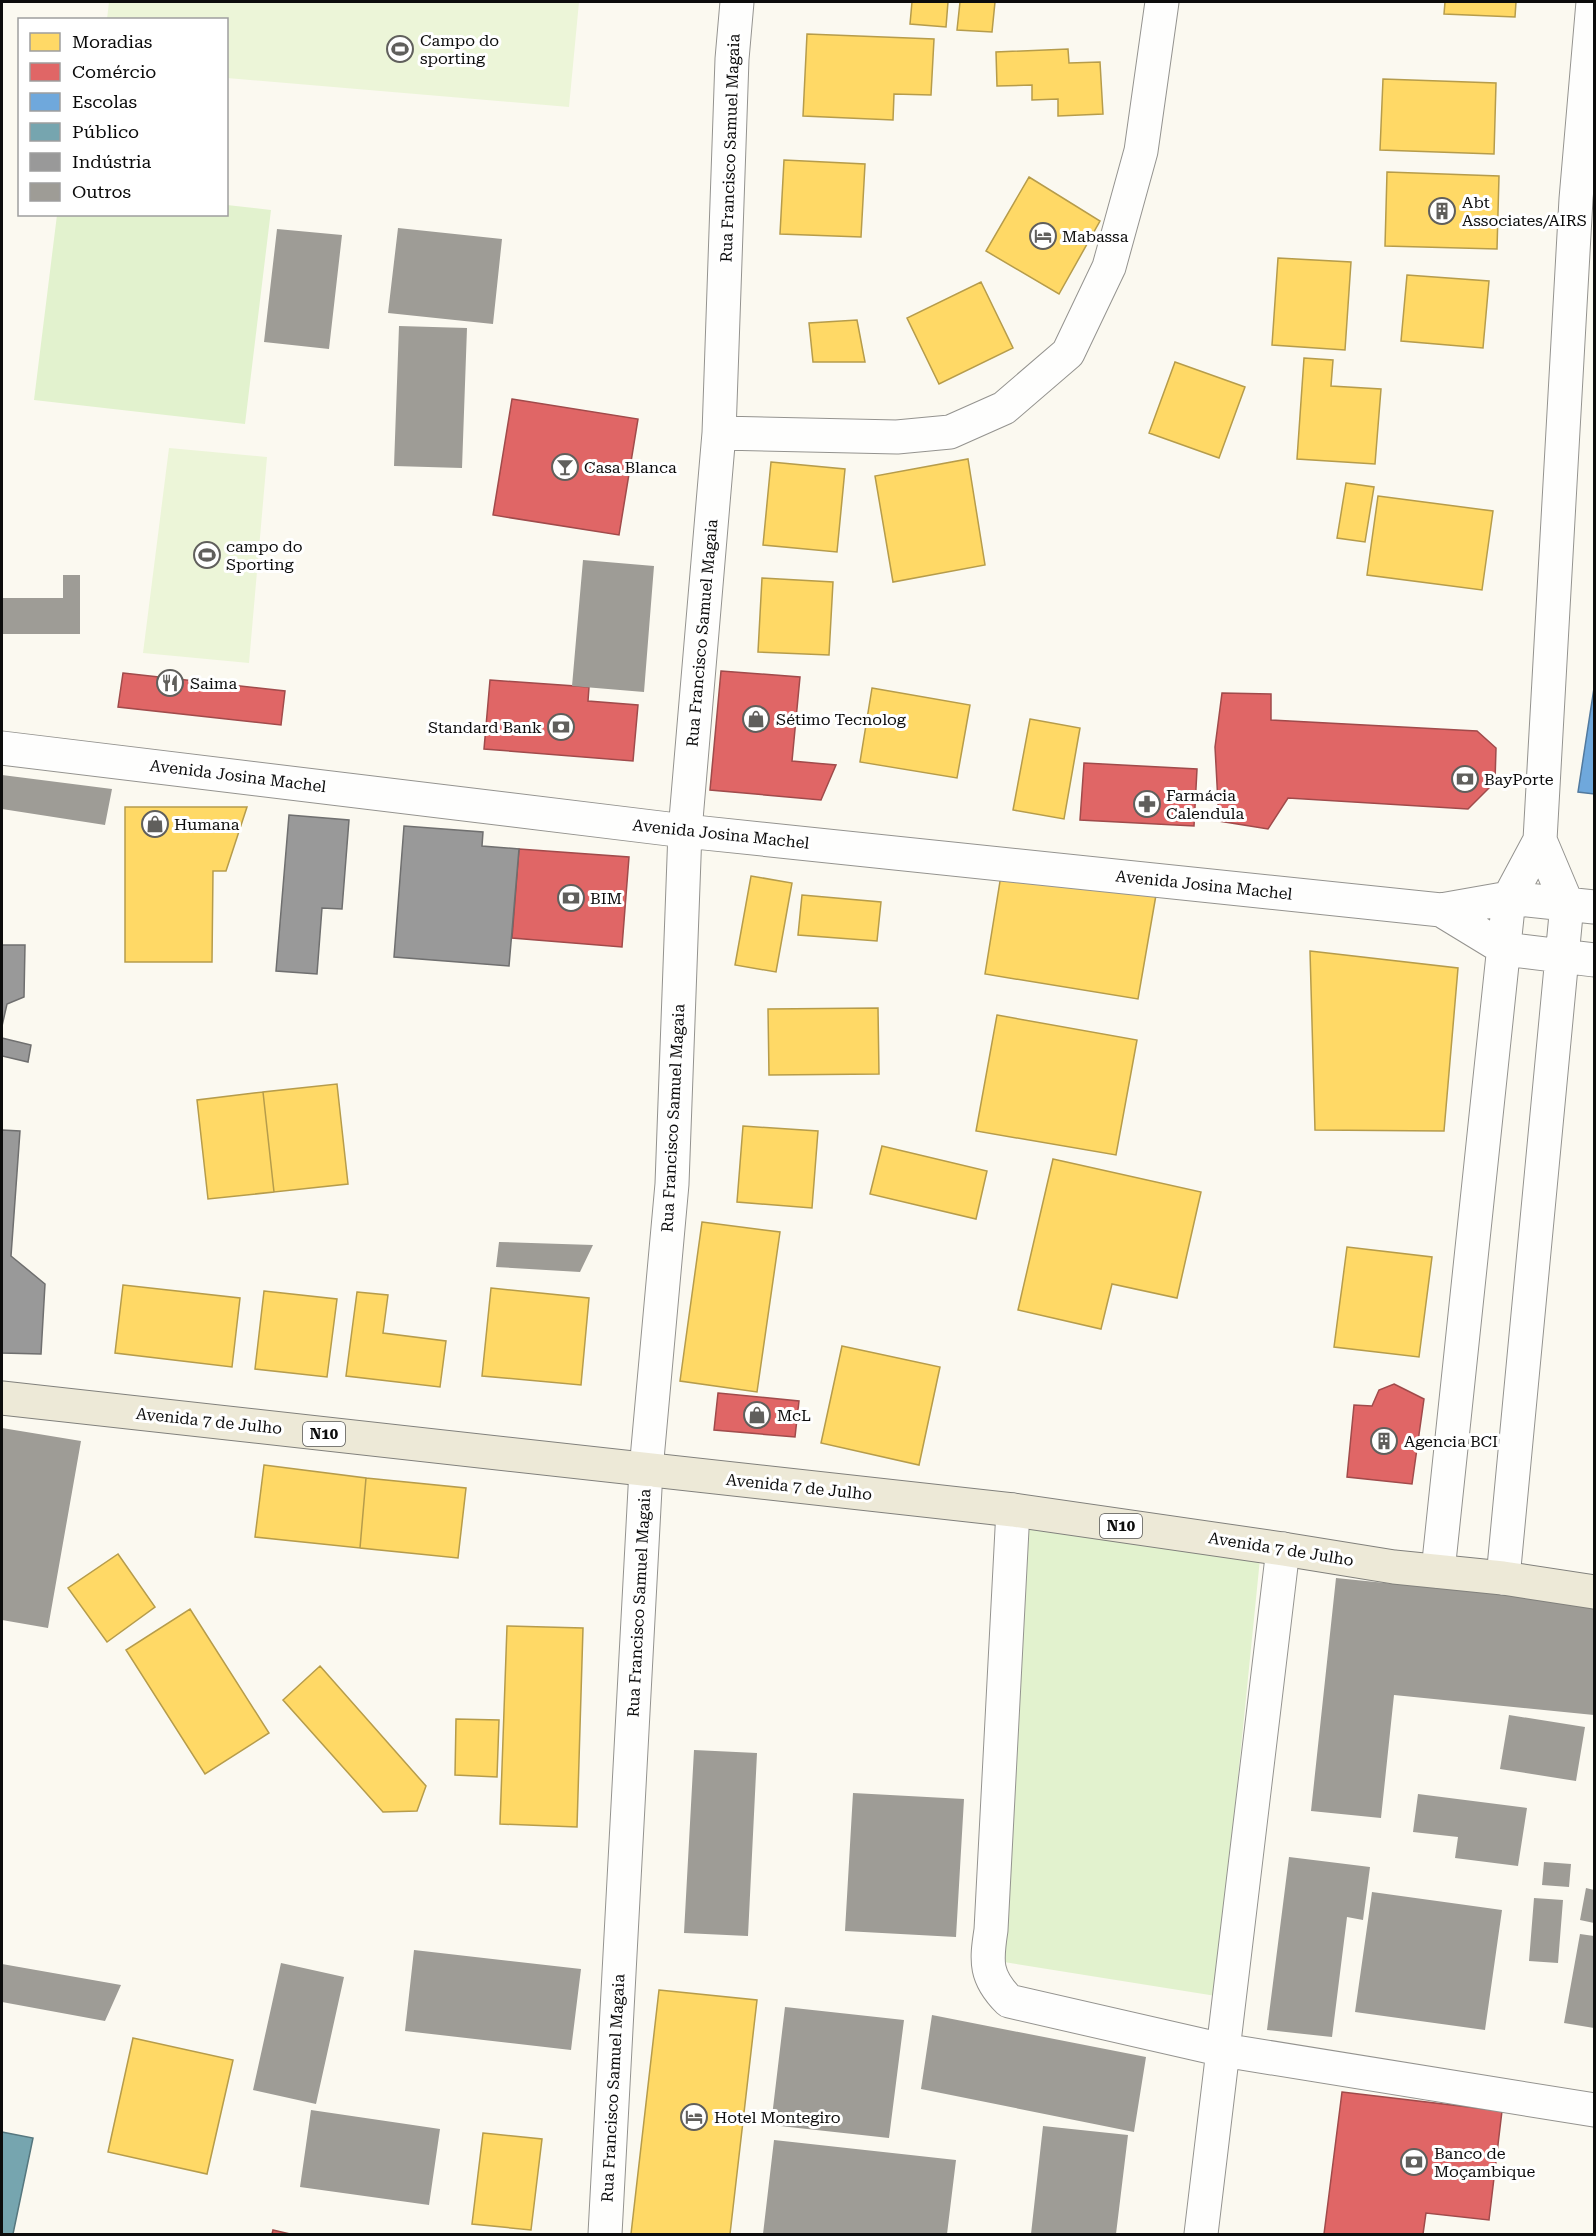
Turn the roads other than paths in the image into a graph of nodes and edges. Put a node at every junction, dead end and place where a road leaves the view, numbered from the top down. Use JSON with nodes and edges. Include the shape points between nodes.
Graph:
{"nodes":[{"id":1,"x":737,"y":2,"type":"edge"},
{"id":2,"x":1162,"y":2,"type":"edge"},
{"id":3,"x":1593,"y":2,"type":"edge"},
{"id":4,"x":719,"y":433,"type":"junction"},
{"id":5,"x":2,"y":748,"type":"edge"},
{"id":6,"x":685,"y":831,"type":"junction"},
{"id":7,"x":1540,"y":840,"type":"junction"},
{"id":8,"x":1509,"y":898,"type":"junction"},
{"id":9,"x":1581,"y":906,"type":"edge"},
{"id":10,"x":1441,"y":910,"type":"junction"},
{"id":11,"x":1505,"y":949,"type":"junction"},
{"id":12,"x":1562,"y":956,"type":"junction"},
{"id":13,"x":1594,"y":960,"type":"edge"},
{"id":14,"x":2,"y":1398,"type":"edge"},
{"id":15,"x":645,"y":1470,"type":"junction"},
{"id":16,"x":1013,"y":1510,"type":"junction"},
{"id":17,"x":1284,"y":1549,"type":"junction"},
{"id":18,"x":1438,"y":1571,"type":"junction"},
{"id":19,"x":1503,"y":1578,"type":"junction"},
{"id":20,"x":1594,"y":1592,"type":"edge"},
{"id":21,"x":1222,"y":2050,"type":"junction"},
{"id":22,"x":1594,"y":2110,"type":"edge"},
{"id":23,"x":605,"y":2235,"type":"edge"},
{"id":24,"x":1201,"y":2235,"type":"edge"}],
"edges":[{"from":1,"to":4,"type":"street","name":"Rua Francisco Samuel Magaia"},
{"from":2,"to":4,"type":"street","via":[[1141,151],[1109,267],[1068,353],[1004,408],[950,432],[897,437]]},
{"from":3,"to":7,"type":"street","via":[[1575,210]]},
{"from":4,"to":6,"type":"street","name":"Rua Francisco Samuel Magaia"},
{"from":5,"to":6,"type":"street","name":"Avenida Josina Machel"},
{"from":6,"to":10,"type":"street","name":"Avenida Josina Machel"},
{"from":6,"to":15,"type":"street","name":"Rua Francisco Samuel Magaia","via":[[672,1184]]},
{"from":7,"to":8,"type":"street"},
{"from":7,"to":9,"type":"street"},
{"from":8,"to":9,"type":"street","name":"Avenida Josina Machel"},
{"from":8,"to":10,"type":"street","name":"Avenida Josina Machel"},
{"from":8,"to":11,"type":"street"},
{"from":9,"to":12,"type":"street"},
{"from":10,"to":11,"type":"street","name":"Avenida Josina Machel"},
{"from":11,"to":12,"type":"street","name":"Avenida Josina Machel"},
{"from":11,"to":18,"type":"street"},
{"from":12,"to":13,"type":"street","name":"Avenida Josina Machel"},
{"from":12,"to":19,"type":"street"},
{"from":14,"to":15,"type":"main road","name":"Avenida 7 de Julho","number":"N10"},
{"from":15,"to":16,"type":"main road","name":"Avenida 7 de Julho","number":"N10"},
{"from":15,"to":23,"type":"street","name":"Rua Francisco Samuel Magaia"},
{"from":16,"to":17,"type":"main road","name":"Avenida 7 de Julho","number":"N10"},
{"from":16,"to":21,"type":"street","via":[[988,1950],[995,1988],[1009,2001]]},
{"from":17,"to":18,"type":"main road","name":"Avenida 7 de Julho","number":"N10"},
{"from":17,"to":21,"type":"street"},
{"from":18,"to":19,"type":"main road","name":"Avenida 7 de Julho","number":"N10"},
{"from":19,"to":20,"type":"main road","name":"Avenida 7 de Julho","number":"N10"},
{"from":21,"to":22,"type":"street"},
{"from":21,"to":24,"type":"street"}]}
